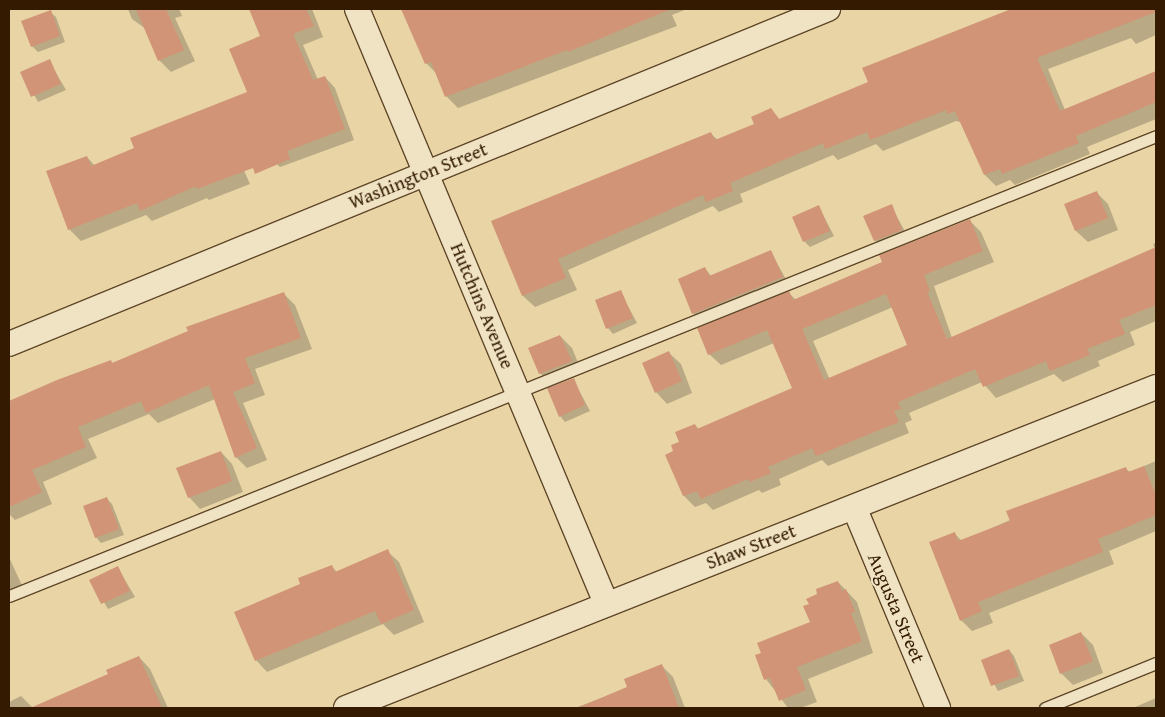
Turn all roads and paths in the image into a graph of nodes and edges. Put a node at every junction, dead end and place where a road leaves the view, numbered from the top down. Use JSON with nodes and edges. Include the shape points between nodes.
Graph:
{"nodes":[{"id":1,"x":357,"y":9,"type":"edge"},
{"id":2,"x":828,"y":9,"type":"edge"},
{"id":3,"x":1156,"y":136,"type":"edge"},
{"id":4,"x":426,"y":172,"type":"junction"},
{"id":5,"x":9,"y":344,"type":"edge"},
{"id":6,"x":1156,"y":387,"type":"edge"},
{"id":7,"x":518,"y":394,"type":"junction"},
{"id":8,"x":854,"y":507,"type":"junction"},
{"id":9,"x":9,"y":596,"type":"edge"},
{"id":10,"x":606,"y":603,"type":"junction"},
{"id":11,"x":1156,"y":663,"type":"edge"},
{"id":12,"x":346,"y":708,"type":"edge"},
{"id":13,"x":938,"y":708,"type":"edge"},
{"id":14,"x":1044,"y":708,"type":"edge"}],
"edges":[{"from":1,"to":4,"type":"street","name":"Hutchins Avenue"},
{"from":2,"to":4,"type":"street","name":"Washington Street"},
{"from":3,"to":7,"type":"lane"},
{"from":4,"to":5,"type":"street","name":"Washington Street"},
{"from":4,"to":7,"type":"street","name":"Hutchins Avenue"},
{"from":6,"to":8,"type":"street","name":"Shaw Street"},
{"from":7,"to":9,"type":"lane"},
{"from":7,"to":10,"type":"street","name":"Hutchins Avenue"},
{"from":8,"to":10,"type":"street","name":"Shaw Street"},
{"from":8,"to":13,"type":"street","name":"Augusta Street"},
{"from":10,"to":12,"type":"street","name":"Shaw Street"},
{"from":11,"to":14,"type":"lane"}]}
